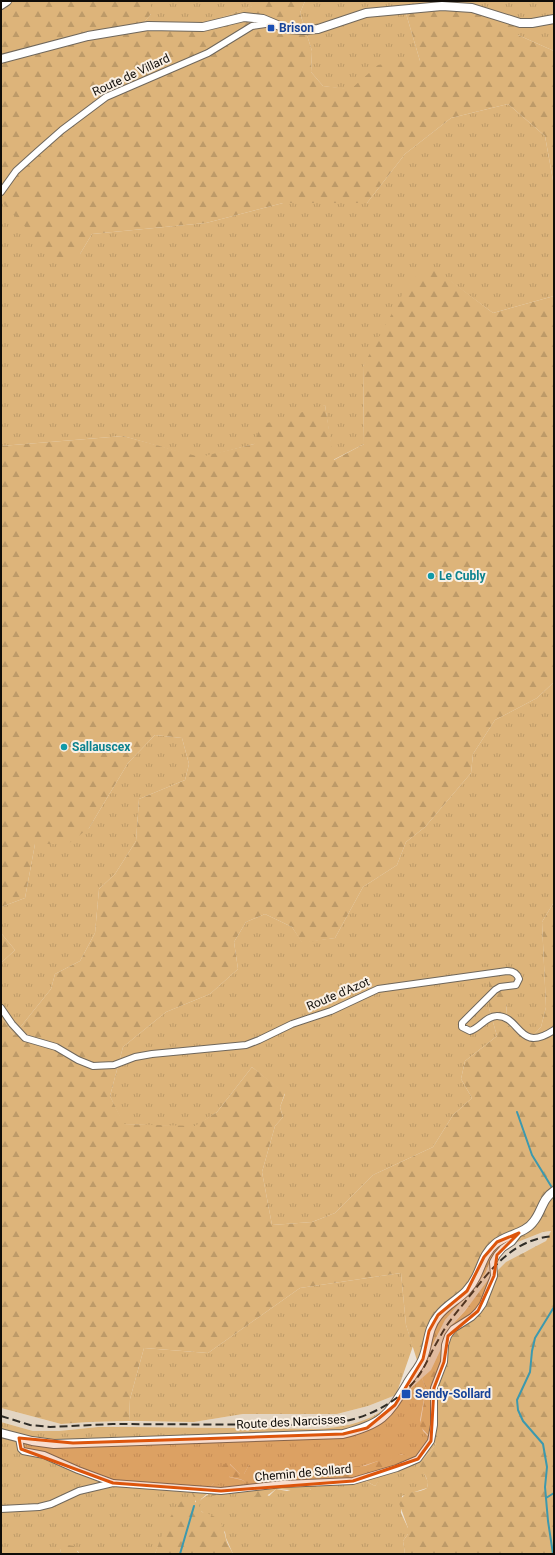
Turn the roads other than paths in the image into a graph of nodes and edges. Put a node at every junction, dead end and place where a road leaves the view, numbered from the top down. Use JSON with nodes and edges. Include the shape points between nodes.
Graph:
{"nodes":[{"id":1,"x":6,"y":1,"type":"edge"},
{"id":2,"x":1,"y":5,"type":"edge"},
{"id":3,"x":554,"y":19,"type":"edge"},
{"id":4,"x":272,"y":23,"type":"junction"},
{"id":5,"x":1,"y":59,"type":"edge"},
{"id":6,"x":1,"y":192,"type":"edge"},
{"id":7,"x":1,"y":1008,"type":"edge"},
{"id":8,"x":554,"y":1030,"type":"edge"},
{"id":9,"x":554,"y":1191,"type":"edge"},
{"id":10,"x":519,"y":1233,"type":"junction"},
{"id":11,"x":1,"y":1433,"type":"edge"},
{"id":12,"x":19,"y":1438,"type":"junction"},
{"id":13,"x":113,"y":1483,"type":"junction"},
{"id":14,"x":1,"y":1509,"type":"edge"}],
"edges":[{"from":1,"to":2,"type":"street"},
{"from":3,"to":4,"type":"street","name":"Route de Villard","via":[[532,24],[520,23],[472,8],[442,6],[366,13],[311,30],[292,30]]},
{"from":4,"to":5,"type":"street","name":"Route de Villard","via":[[244,16],[197,28],[138,27],[73,39]]},
{"from":4,"to":6,"type":"street","name":"Route de Villard","via":[[252,26],[208,53],[106,97],[62,130],[16,171]]},
{"from":7,"to":8,"type":"street","name":"Route d'Azot","via":[[25,1038],[56,1047],[85,1064],[99,1067],[152,1054],[246,1045],[378,989],[507,970],[518,976],[516,985],[495,990],[462,1023],[462,1028],[470,1031],[489,1018],[500,1016],[530,1038]]},
{"from":9,"to":10,"type":"street","name":"Route des Narcisses","via":[[546,1198],[534,1222]]},
{"from":10,"to":12,"type":"street","name":"Route des Narcisses","via":[[497,1242],[489,1249],[467,1291],[438,1315],[429,1331],[423,1359],[395,1405],[367,1428],[343,1434],[73,1443],[42,1443]]},
{"from":10,"to":13,"type":"street","name":"Chemin de Sollard","via":[[497,1254],[493,1262],[494,1276],[483,1304],[472,1317],[453,1329],[448,1336],[444,1362],[434,1388],[432,1441],[418,1460],[353,1481],[282,1484],[221,1491]]},
{"from":11,"to":12,"type":"street","name":"Route des Narcisses"},
{"from":12,"to":13,"type":"street","via":[[23,1450],[44,1455]]},
{"from":13,"to":14,"type":"street","name":"Chemin de Sollard","via":[[79,1491],[45,1506]]}]}
